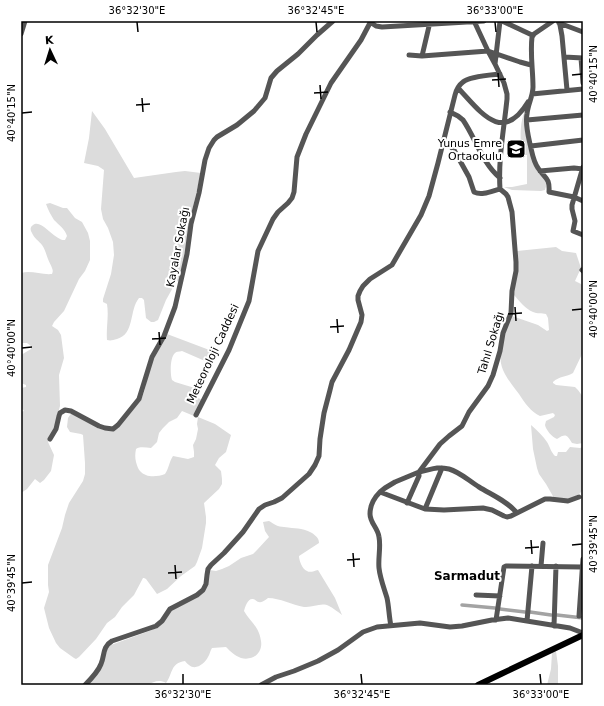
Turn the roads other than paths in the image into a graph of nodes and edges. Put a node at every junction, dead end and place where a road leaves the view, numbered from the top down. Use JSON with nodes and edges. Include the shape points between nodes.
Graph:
{"nodes":[{"id":1,"x":25,"y":21,"type":"edge"},
{"id":2,"x":333,"y":21,"type":"edge"},
{"id":3,"x":371,"y":21,"type":"edge"},
{"id":4,"x":474,"y":21,"type":"edge"},
{"id":5,"x":484,"y":21,"type":"edge"},
{"id":6,"x":501,"y":21,"type":"edge"},
{"id":7,"x":557,"y":22,"type":"edge"},
{"id":8,"x":430,"y":23,"type":"edge"},
{"id":9,"x":583,"y":32,"type":"edge"},
{"id":10,"x":21,"y":34,"type":"edge"},
{"id":11,"x":532,"y":36,"type":"junction"},
{"id":12,"x":488,"y":51,"type":"junction"},
{"id":13,"x":496,"y":54,"type":"junction"},
{"id":14,"x":409,"y":55,"type":"dead end"},
{"id":15,"x":422,"y":56,"type":"junction"},
{"id":16,"x":564,"y":57,"type":"junction"},
{"id":17,"x":582,"y":58,"type":"edge"},
{"id":18,"x":496,"y":64,"type":"junction"},
{"id":19,"x":531,"y":65,"type":"junction"},
{"id":20,"x":500,"y":74,"type":"junction"},
{"id":21,"x":583,"y":83,"type":"edge"},
{"id":22,"x":458,"y":88,"type":"junction"},
{"id":23,"x":583,"y":89,"type":"edge"},
{"id":24,"x":567,"y":90,"type":"junction"},
{"id":25,"x":532,"y":94,"type":"junction"},
{"id":26,"x":450,"y":112,"type":"junction"},
{"id":27,"x":583,"y":115,"type":"edge"},
{"id":28,"x":527,"y":120,"type":"junction"},
{"id":29,"x":505,"y":122,"type":"junction"},
{"id":30,"x":583,"y":140,"type":"edge"},
{"id":31,"x":443,"y":143,"type":"junction"},
{"id":32,"x":530,"y":146,"type":"junction"},
{"id":33,"x":583,"y":169,"type":"edge"},
{"id":34,"x":540,"y":171,"type":"junction"},
{"id":35,"x":500,"y":178,"type":"junction"},
{"id":36,"x":500,"y":189,"type":"junction"},
{"id":37,"x":574,"y":197,"type":"junction"},
{"id":38,"x":583,"y":201,"type":"edge"},
{"id":39,"x":583,"y":235,"type":"edge"},
{"id":40,"x":196,"y":415,"type":"dead end"},
{"id":41,"x":50,"y":439,"type":"dead end"},
{"id":42,"x":442,"y":468,"type":"junction"},
{"id":43,"x":419,"y":472,"type":"junction"},
{"id":44,"x":380,"y":492,"type":"junction"},
{"id":45,"x":579,"y":497,"type":"dead end"},
{"id":46,"x":407,"y":503,"type":"junction"},
{"id":47,"x":425,"y":509,"type":"junction"},
{"id":48,"x":517,"y":513,"type":"junction"},
{"id":49,"x":543,"y":543,"type":"dead end"},
{"id":50,"x":583,"y":559,"type":"edge"},
{"id":51,"x":532,"y":566,"type":"junction"},
{"id":52,"x":541,"y":566,"type":"junction"},
{"id":53,"x":556,"y":566,"type":"junction"},
{"id":54,"x":582,"y":567,"type":"edge"},
{"id":55,"x":476,"y":595,"type":"dead end"},
{"id":56,"x":500,"y":596,"type":"junction"},
{"id":57,"x":579,"y":616,"type":"dead end"},
{"id":58,"x":496,"y":620,"type":"junction"},
{"id":59,"x":527,"y":621,"type":"junction"},
{"id":60,"x":390,"y":626,"type":"junction"},
{"id":61,"x":554,"y":626,"type":"junction"},
{"id":62,"x":583,"y":634,"type":"edge"},
{"id":63,"x":85,"y":685,"type":"edge"},
{"id":64,"x":261,"y":685,"type":"edge"},
{"id":65,"x":478,"y":685,"type":"edge"}],
"edges":[{"from":1,"to":10,"type":"street"},
{"from":2,"to":41,"type":"street","name":"Kayalar Sokağı","via":[[277,71],[271,78],[265,98],[254,111],[217,137],[209,148],[175,307],[164,336],[152,357],[139,399],[113,429],[98,426],[65,410],[60,413],[56,429]]},
{"from":3,"to":8,"type":"street","via":[[382,27]]},
{"from":3,"to":40,"type":"street","name":"Meteoroloji Caddesi","via":[[331,83],[306,134],[297,156],[292,198],[276,215],[260,245],[249,301],[229,350]]},
{"from":4,"to":5,"type":"street"},
{"from":4,"to":8,"type":"street"},
{"from":4,"to":12,"type":"street"},
{"from":6,"to":11,"type":"street"},
{"from":6,"to":13,"type":"street"},
{"from":7,"to":9,"type":"street"},
{"from":7,"to":11,"type":"street"},
{"from":7,"to":16,"type":"street","via":[[562,36]]},
{"from":8,"to":15,"type":"street"},
{"from":11,"to":19,"type":"street"},
{"from":12,"to":13,"type":"street"},
{"from":12,"to":15,"type":"street"},
{"from":12,"to":18,"type":"street"},
{"from":13,"to":18,"type":"street"},
{"from":13,"to":19,"type":"street"},
{"from":14,"to":15,"type":"street"},
{"from":16,"to":17,"type":"street"},
{"from":16,"to":24,"type":"street"},
{"from":17,"to":21,"type":"street"},
{"from":18,"to":20,"type":"street"},
{"from":19,"to":25,"type":"street"},
{"from":20,"to":22,"type":"street","via":[[466,80]]},
{"from":20,"to":29,"type":"street","via":[[507,94]]},
{"from":22,"to":26,"type":"street"},
{"from":22,"to":29,"type":"street","via":[[488,118],[494,122]]},
{"from":23,"to":24,"type":"street"},
{"from":24,"to":25,"type":"street"},
{"from":25,"to":28,"type":"street","via":[[526,114]]},
{"from":25,"to":29,"type":"street","via":[[517,116]]},
{"from":26,"to":31,"type":"street"},
{"from":26,"to":35,"type":"street","via":[[463,120],[486,163]]},
{"from":27,"to":28,"type":"street"},
{"from":28,"to":32,"type":"street"},
{"from":29,"to":35,"type":"street"},
{"from":30,"to":32,"type":"street"},
{"from":31,"to":36,"type":"street","via":[[454,150],[474,192],[482,194]]},
{"from":31,"to":63,"type":"street","via":[[429,196],[416,224],[392,265],[370,279],[358,296],[361,322],[332,382],[324,413],[319,456],[312,471],[282,498],[259,508],[243,532],[208,569],[205,587],[201,593],[170,609],[156,626],[107,644],[102,664]]},
{"from":32,"to":34,"type":"street"},
{"from":33,"to":34,"type":"street"},
{"from":33,"to":37,"type":"street"},
{"from":34,"to":37,"type":"street","via":[[548,180],[549,192]]},
{"from":35,"to":36,"type":"street"},
{"from":36,"to":43,"type":"street","name":"Tahıl Sokağı","via":[[508,197],[512,212],[516,268],[511,313],[503,333],[496,368],[488,386],[462,426],[440,444]]},
{"from":37,"to":38,"type":"street"},
{"from":37,"to":39,"type":"street","via":[[573,231]]},
{"from":42,"to":43,"type":"street"},
{"from":42,"to":47,"type":"street"},
{"from":42,"to":48,"type":"street","via":[[460,474],[506,503]]},
{"from":43,"to":44,"type":"street","via":[[395,482]]},
{"from":43,"to":46,"type":"street"},
{"from":44,"to":46,"type":"street"},
{"from":44,"to":60,"type":"street","via":[[372,502],[370,517],[380,537],[378,566],[387,597]]},
{"from":45,"to":48,"type":"street","via":[[568,501],[545,499]]},
{"from":46,"to":47,"type":"street"},
{"from":47,"to":48,"type":"street","via":[[483,508],[507,517]]},
{"from":49,"to":52,"type":"street"},
{"from":50,"to":54,"type":"street"},
{"from":51,"to":52,"type":"street"},
{"from":51,"to":56,"type":"street","via":[[504,567]]},
{"from":51,"to":59,"type":"street"},
{"from":52,"to":53,"type":"street"},
{"from":53,"to":54,"type":"street"},
{"from":53,"to":61,"type":"street"},
{"from":54,"to":57,"type":"street"},
{"from":55,"to":56,"type":"street"},
{"from":56,"to":58,"type":"street"},
{"from":58,"to":59,"type":"street","via":[[508,618]]},
{"from":58,"to":60,"type":"street","via":[[462,626],[420,623]]},
{"from":59,"to":61,"type":"street"},
{"from":60,"to":64,"type":"street","via":[[369,630],[318,661]]},
{"from":61,"to":62,"type":"street","via":[[570,628]]},
{"from":62,"to":65,"type":"main road"}]}
